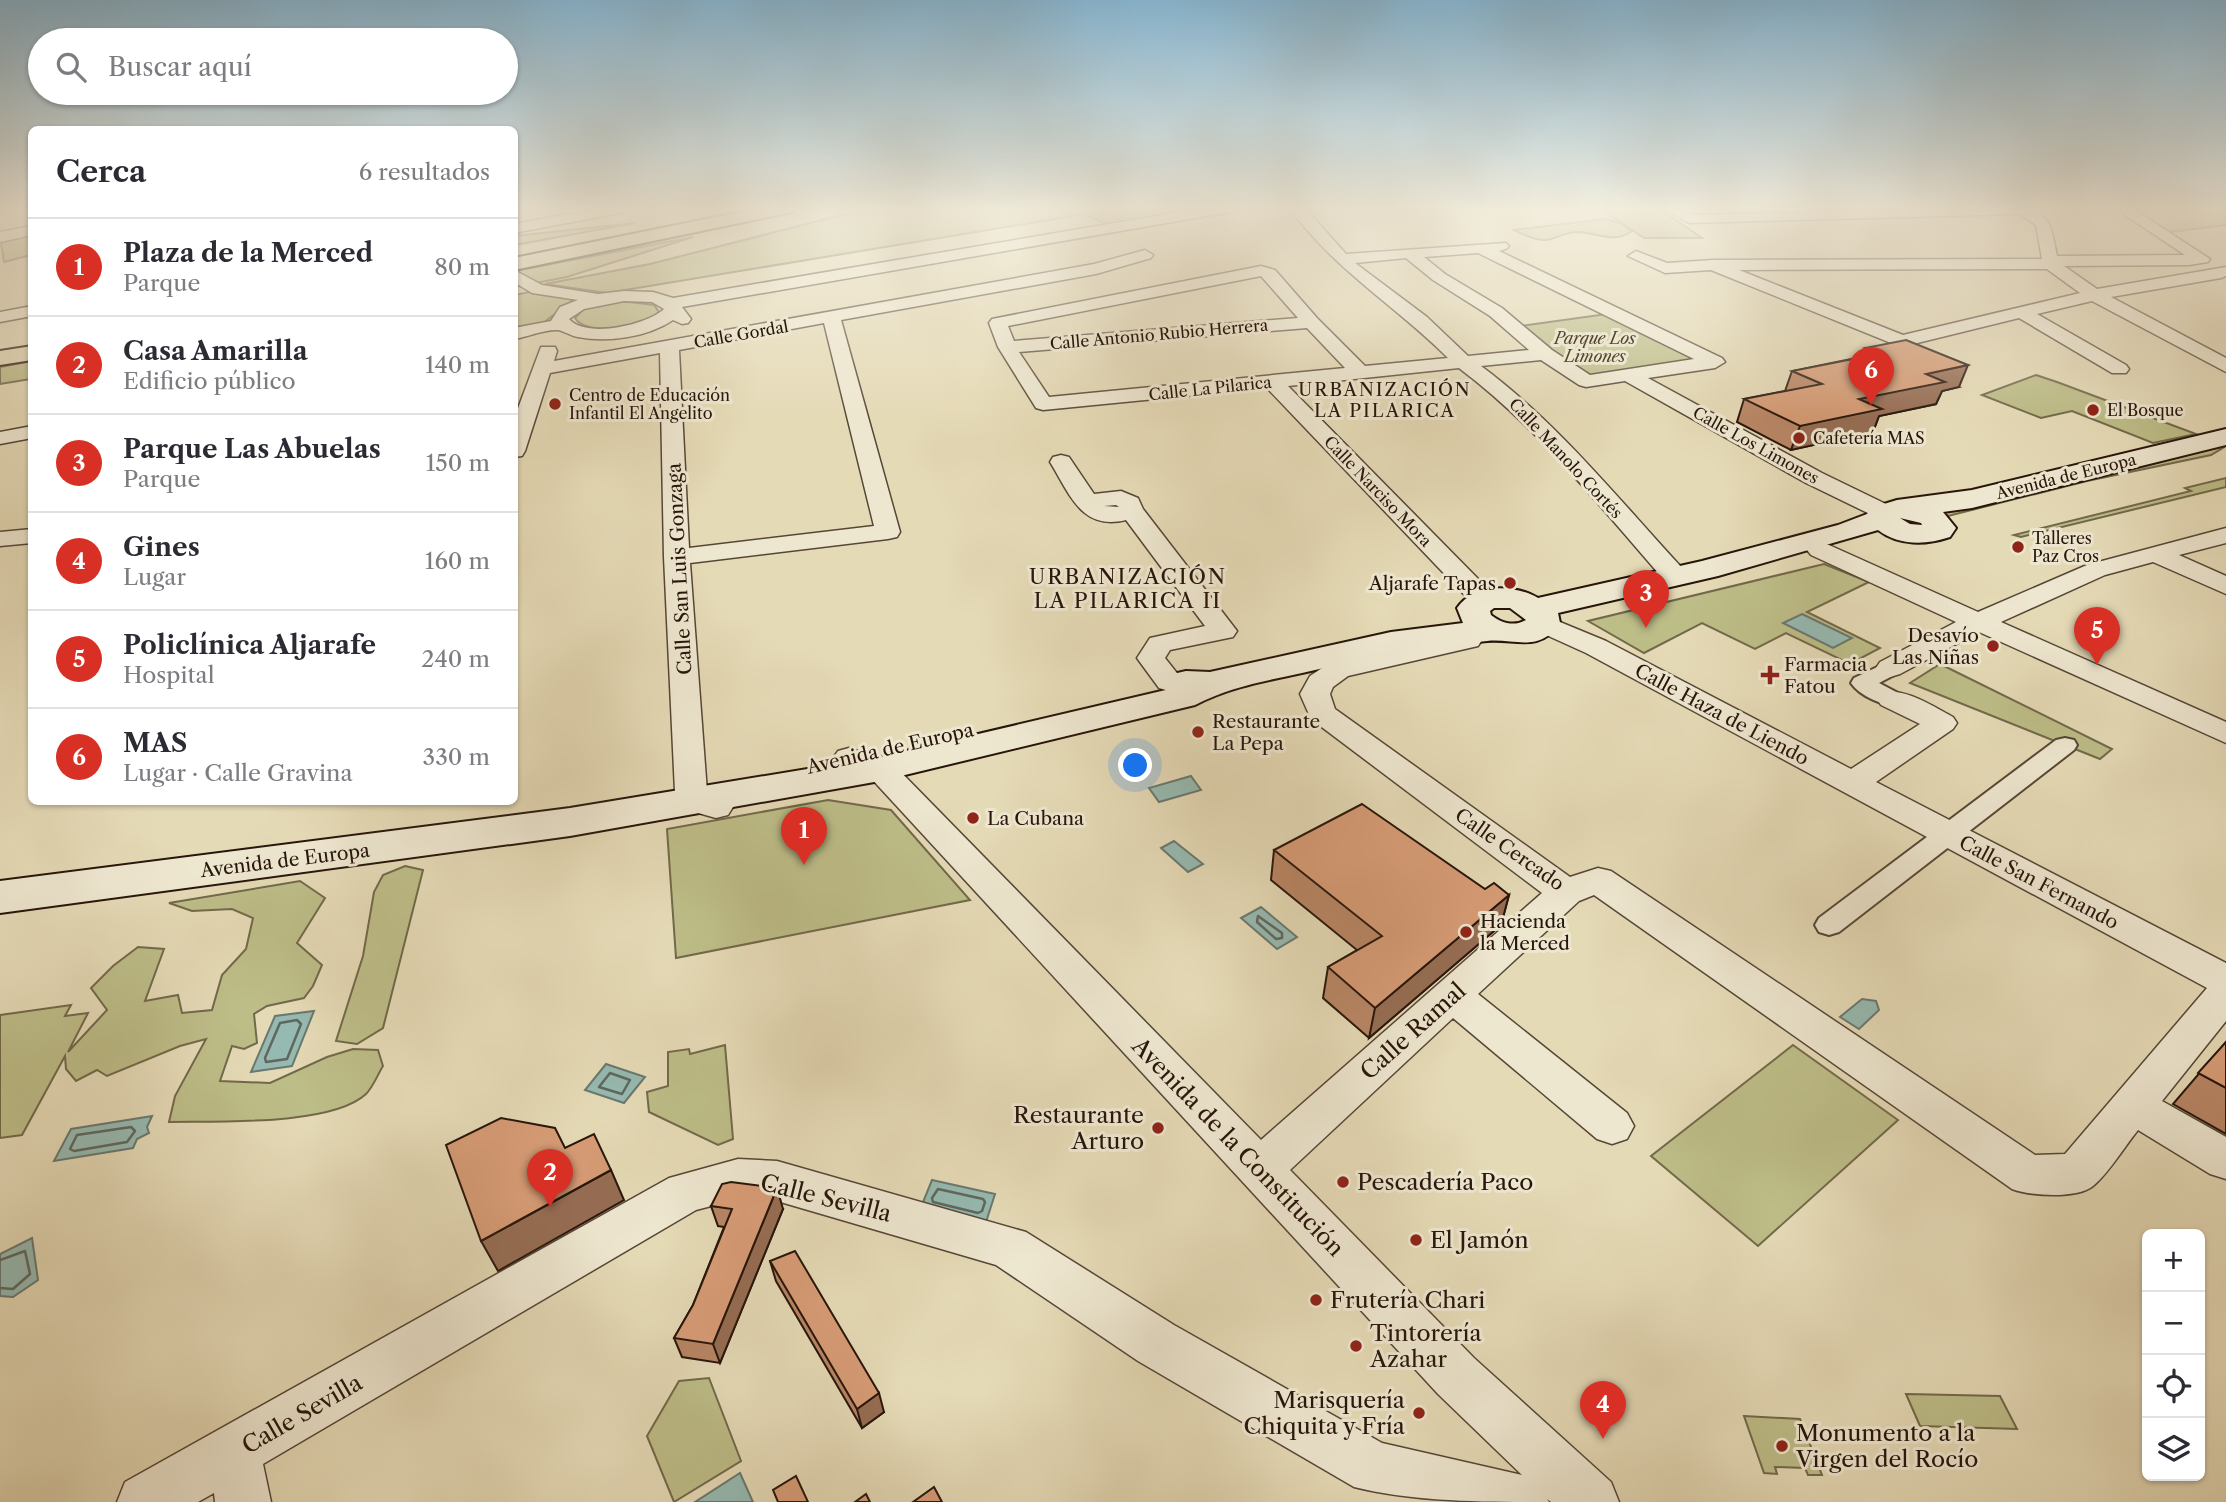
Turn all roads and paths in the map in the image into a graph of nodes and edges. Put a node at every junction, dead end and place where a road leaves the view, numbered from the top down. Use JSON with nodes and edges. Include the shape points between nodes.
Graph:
{"nodes":[{"id":1,"x":518,"y":277,"type":"edge"},
{"id":2,"x":833,"y":277,"type":"edge"},
{"id":3,"x":915,"y":277,"type":"edge"},
{"id":4,"x":1052,"y":277,"type":"edge"},
{"id":5,"x":1230,"y":277,"type":"edge"},
{"id":6,"x":1273,"y":277,"type":"edge"},
{"id":7,"x":1365,"y":277,"type":"edge"},
{"id":8,"x":1439,"y":277,"type":"edge"},
{"id":9,"x":1541,"y":277,"type":"edge"},
{"id":10,"x":1743,"y":277,"type":"edge"},
{"id":11,"x":2071,"y":277,"type":"edge"},
{"id":12,"x":2202,"y":277,"type":"edge"},
{"id":13,"x":2094,"y":295,"type":"junction"},
{"id":14,"x":943,"y":297,"type":"junction"},
{"id":15,"x":596,"y":300,"type":"junction"},
{"id":16,"x":672,"y":307,"type":"junction"},
{"id":17,"x":28,"y":312,"type":"edge"},
{"id":18,"x":2023,"y":313,"type":"junction"},
{"id":19,"x":0,"y":317,"type":"edge"},
{"id":20,"x":832,"y":317,"type":"junction"},
{"id":21,"x":1311,"y":322,"type":"junction"},
{"id":22,"x":565,"y":326,"type":"junction"},
{"id":23,"x":518,"y":333,"type":"edge"},
{"id":24,"x":28,"y":340,"type":"edge"},
{"id":25,"x":702,"y":340,"type":"junction"},
{"id":26,"x":0,"y":345,"type":"edge"},
{"id":27,"x":669,"y":346,"type":"junction"},
{"id":28,"x":1007,"y":346,"type":"junction"},
{"id":29,"x":28,"y":354,"type":"edge"},
{"id":30,"x":1545,"y":354,"type":"junction"},
{"id":31,"x":0,"y":358,"type":"edge"},
{"id":32,"x":1464,"y":363,"type":"junction"},
{"id":33,"x":2226,"y":366,"type":"edge"},
{"id":34,"x":542,"y":369,"type":"junction"},
{"id":35,"x":2119,"y":369,"type":"dead end"},
{"id":36,"x":1360,"y":372,"type":"junction"},
{"id":37,"x":1629,"y":375,"type":"junction"},
{"id":38,"x":1273,"y":382,"type":"junction"},
{"id":39,"x":522,"y":410,"type":"edge"},
{"id":40,"x":518,"y":430,"type":"edge"},
{"id":41,"x":17,"y":435,"type":"edge"},
{"id":42,"x":2226,"y":437,"type":"edge"},
{"id":43,"x":0,"y":453,"type":"edge"},
{"id":44,"x":2226,"y":455,"type":"edge"},
{"id":45,"x":1060,"y":461,"type":"dead end"},
{"id":46,"x":1906,"y":520,"type":"junction"},
{"id":47,"x":2226,"y":535,"type":"edge"},
{"id":48,"x":28,"y":536,"type":"edge"},
{"id":49,"x":0,"y":539,"type":"edge"},
{"id":50,"x":1820,"y":550,"type":"junction"},
{"id":51,"x":2156,"y":554,"type":"junction"},
{"id":52,"x":677,"y":557,"type":"junction"},
{"id":53,"x":1707,"y":569,"type":"junction"},
{"id":54,"x":1675,"y":576,"type":"junction"},
{"id":55,"x":2226,"y":586,"type":"edge"},
{"id":56,"x":1573,"y":600,"type":"junction"},
{"id":57,"x":1508,"y":620,"type":"junction"},
{"id":58,"x":1977,"y":622,"type":"junction"},
{"id":59,"x":1591,"y":645,"type":"junction"},
{"id":60,"x":1890,"y":668,"type":"joint"},
{"id":61,"x":1169,"y":682,"type":"junction"},
{"id":62,"x":1210,"y":683,"type":"junction"},
{"id":63,"x":1892,"y":699,"type":"joint"},
{"id":64,"x":2226,"y":734,"type":"edge"},
{"id":65,"x":2065,"y":745,"type":"dead end"},
{"id":66,"x":880,"y":769,"type":"junction"},
{"id":67,"x":1852,"y":783,"type":"junction"},
{"id":68,"x":695,"y":801,"type":"junction"},
{"id":69,"x":1948,"y":834,"type":"junction"},
{"id":70,"x":1566,"y":892,"type":"junction"},
{"id":71,"x":0,"y":897,"type":"edge"},
{"id":72,"x":1829,"y":925,"type":"dead end"},
{"id":73,"x":2226,"y":981,"type":"edge"},
{"id":74,"x":2226,"y":993,"type":"edge"},
{"id":75,"x":1452,"y":995,"type":"junction"},
{"id":76,"x":2132,"y":1105,"type":"junction"},
{"id":77,"x":1612,"y":1126,"type":"dead end"},
{"id":78,"x":2226,"y":1160,"type":"edge"},
{"id":79,"x":1260,"y":1169,"type":"junction"},
{"id":80,"x":238,"y":1478,"type":"edge"},
{"id":81,"x":145,"y":1502,"type":"edge"},
{"id":82,"x":1521,"y":1502,"type":"edge"},
{"id":83,"x":1591,"y":1502,"type":"edge"}],
"edges":[{"from":1,"to":15,"type":"street","via":[[538,289]]},
{"from":2,"to":16,"type":"street"},
{"from":3,"to":14,"type":"street"},
{"from":4,"to":14,"type":"street","name":"Calle Gordal"},
{"from":5,"to":28,"type":"street","via":[[998,323]]},
{"from":6,"to":21,"type":"street"},
{"from":7,"to":32,"type":"street","name":"Calle Manolo Cortés","via":[[1421,321]]},
{"from":8,"to":30,"type":"street","via":[[1496,312]]},
{"from":9,"to":37,"type":"street","via":[[1715,362]]},
{"from":10,"to":18,"type":"street","via":[[1901,341]]},
{"from":11,"to":13,"type":"street"},
{"from":12,"to":13,"type":"street"},
{"from":13,"to":18,"type":"street"},
{"from":13,"to":33,"type":"street"},
{"from":14,"to":20,"type":"street","name":"Calle Gordal"},
{"from":15,"to":16,"type":"street","via":[[650,297]]},
{"from":15,"to":22,"type":"street","via":[[563,314],[559,319]]},
{"from":16,"to":22,"type":"street","via":[[661,321],[632,330],[596,333]]},
{"from":16,"to":25,"type":"street"},
{"from":17,"to":19,"type":"street"},
{"from":18,"to":35,"type":"street"},
{"from":20,"to":25,"type":"street","name":"Calle Gordal"},
{"from":20,"to":52,"type":"street","via":[[888,532]]},
{"from":21,"to":28,"type":"street","name":"Calle Antonio Rubio Herrera"},
{"from":21,"to":36,"type":"street"},
{"from":22,"to":23,"type":"street"},
{"from":22,"to":34,"type":"street","via":[[554,334]]},
{"from":24,"to":26,"type":"highway"},
{"from":25,"to":27,"type":"street","name":"Calle Gordal"},
{"from":27,"to":34,"type":"street","name":"Calle Gordal"},
{"from":27,"to":52,"type":"street","name":"Calle San Luis Gonzaga"},
{"from":28,"to":38,"type":"street","name":"Calle La Pilarica","via":[[1042,404]]},
{"from":29,"to":31,"type":"highway"},
{"from":30,"to":32,"type":"street","name":"Calle La Pilarica"},
{"from":30,"to":37,"type":"street","via":[[1586,381]]},
{"from":32,"to":36,"type":"street","name":"Calle La Pilarica"},
{"from":32,"to":54,"type":"street","name":"Calle Manolo Cortés","via":[[1540,426]]},
{"from":34,"to":39,"type":"street"},
{"from":36,"to":38,"type":"street","name":"Calle La Pilarica"},
{"from":37,"to":46,"type":"street","name":"Calle Los Limones","via":[[1814,478]]},
{"from":38,"to":57,"type":"street","name":"Calle Narciso Mora"},
{"from":39,"to":40,"type":"street"},
{"from":41,"to":43,"type":"street"},
{"from":42,"to":46,"type":"main road","name":"Avenida de Europa","via":[[1972,499]]},
{"from":44,"to":46,"type":"main road","name":"Avenida de Europa","via":[[1990,508]]},
{"from":45,"to":61,"type":"street","via":[[1091,508],[1095,501],[1107,498],[1130,503],[1223,631],[1160,644],[1151,658]]},
{"from":46,"to":50,"type":"main road","name":"Avenida de Europa","via":[[1864,539]]},
{"from":46,"to":53,"type":"main road","name":"Avenida de Europa"},
{"from":47,"to":51,"type":"street"},
{"from":48,"to":49,"type":"street"},
{"from":50,"to":53,"type":"main road","name":"Avenida de Europa","via":[[1771,562]]},
{"from":50,"to":58,"type":"street"},
{"from":51,"to":55,"type":"street"},
{"from":51,"to":58,"type":"street","via":[[2096,570]]},
{"from":52,"to":68,"type":"street","name":"Calle San Luis Gonzaga"},
{"from":53,"to":54,"type":"main road","name":"Avenida de Europa"},
{"from":54,"to":56,"type":"main road","name":"Avenida de Europa"},
{"from":56,"to":57,"type":"main road","name":"Avenida de Europa"},
{"from":56,"to":59,"type":"street","via":[[1568,618]]},
{"from":57,"to":59,"type":"street"},
{"from":57,"to":62,"type":"main road","name":"Avenida de Europa"},
{"from":57,"to":70,"type":"street","name":"Calle Cercado","via":[[1338,670],[1320,682],[1315,694],[1322,713]]},
{"from":58,"to":60,"type":"street"},
{"from":58,"to":64,"type":"street"},
{"from":59,"to":67,"type":"street","name":"Calle Haza de Liendo"},
{"from":60,"to":63,"type":"street","via":[[1862,683]]},
{"from":61,"to":62,"type":"main road","name":"Avenida de Europa"},
{"from":61,"to":66,"type":"main road","name":"Avenida de Europa","via":[[1108,695],[1042,722],[910,753]]},
{"from":62,"to":66,"type":"main road","name":"Avenida de Europa","via":[[1182,697]]},
{"from":63,"to":67,"type":"street","via":[[1942,723]]},
{"from":65,"to":69,"type":"street"},
{"from":66,"to":68,"type":"main road","name":"Avenida de Europa","via":[[842,784]]},
{"from":66,"to":79,"type":"street","name":"Avenida de la Constitución"},
{"from":67,"to":69,"type":"street","name":"Calle San Fernando"},
{"from":68,"to":71,"type":"main road","name":"Avenida de Europa","via":[[570,822]]},
{"from":69,"to":72,"type":"street"},
{"from":69,"to":73,"type":"street","name":"Calle San Fernando"},
{"from":70,"to":75,"type":"street","name":"Calle Ramal"},
{"from":70,"to":76,"type":"street","name":"Calle Cercado","via":[[1598,880],[2028,1175],[2076,1173]]},
{"from":74,"to":76,"type":"street"},
{"from":75,"to":77,"type":"street"},
{"from":75,"to":79,"type":"street","name":"Calle Ramal"},
{"from":76,"to":78,"type":"street"},
{"from":79,"to":83,"type":"street","name":"Avenida de la Constitución","via":[[1456,1376]]},
{"from":80,"to":81,"type":"street","name":"Calle Sevilla"},
{"from":80,"to":82,"type":"street","name":"Calle Sevilla","via":[[685,1192],[737,1179],[777,1181],[1009,1247],[1156,1343],[1373,1468]]}]}
